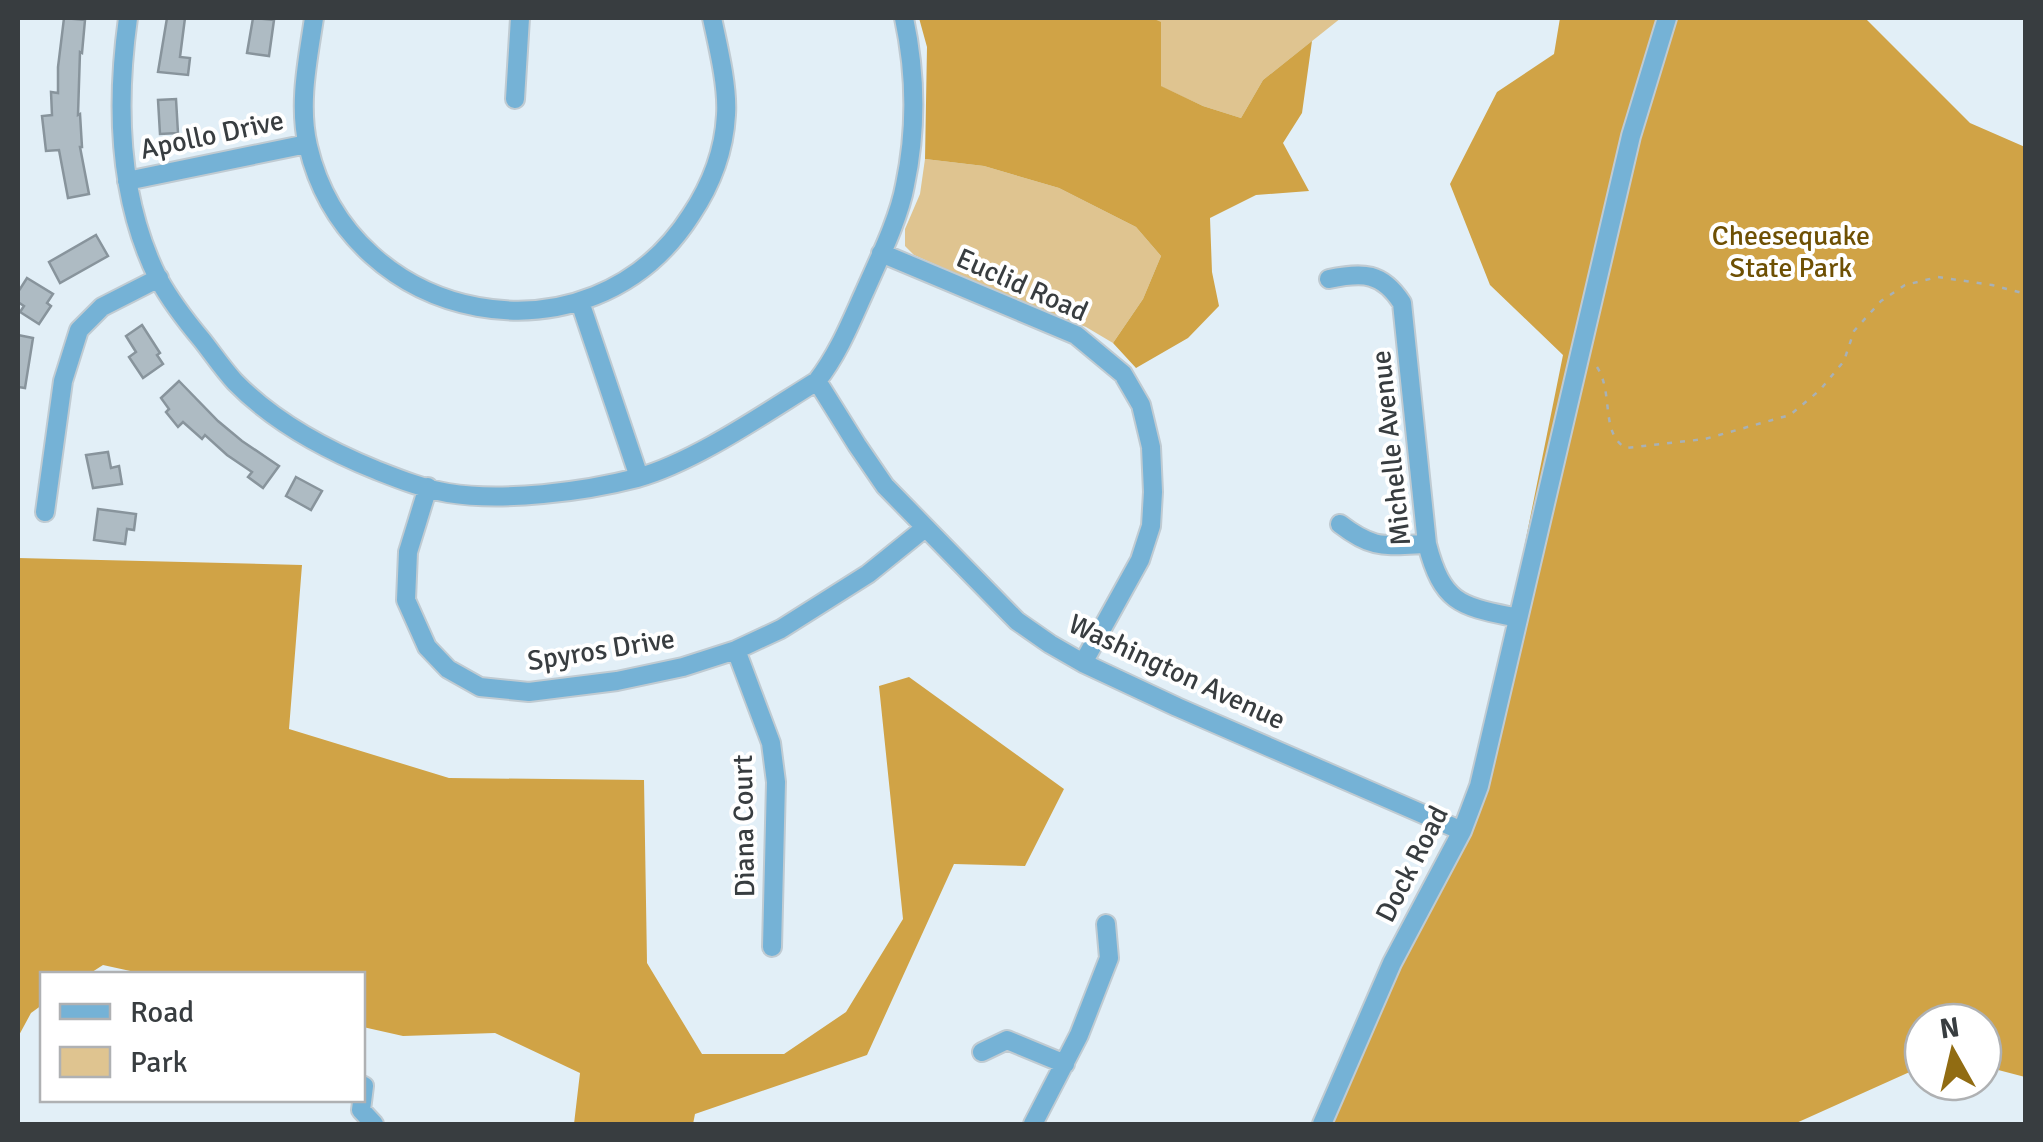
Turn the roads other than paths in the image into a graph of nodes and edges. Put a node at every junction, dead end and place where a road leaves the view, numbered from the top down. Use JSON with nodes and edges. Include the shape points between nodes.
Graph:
{"nodes":[{"id":1,"x":128,"y":18,"type":"edge"},
{"id":2,"x":314,"y":18,"type":"edge"},
{"id":3,"x":520,"y":18,"type":"edge"},
{"id":4,"x":712,"y":18,"type":"edge"},
{"id":5,"x":904,"y":18,"type":"edge"},
{"id":6,"x":1667,"y":18,"type":"edge"},
{"id":7,"x":515,"y":100,"type":"dead end"},
{"id":8,"x":307,"y":144,"type":"junction"},
{"id":9,"x":128,"y":181,"type":"junction"},
{"id":10,"x":881,"y":253,"type":"junction"},
{"id":11,"x":158,"y":278,"type":"junction"},
{"id":12,"x":1329,"y":280,"type":"dead end"},
{"id":13,"x":580,"y":302,"type":"junction"},
{"id":14,"x":817,"y":381,"type":"junction"},
{"id":15,"x":639,"y":477,"type":"junction"},
{"id":16,"x":428,"y":488,"type":"junction"},
{"id":17,"x":45,"y":512,"type":"dead end"},
{"id":18,"x":1340,"y":524,"type":"dead end"},
{"id":19,"x":925,"y":528,"type":"junction"},
{"id":20,"x":1427,"y":544,"type":"junction"},
{"id":21,"x":1518,"y":618,"type":"junction"},
{"id":22,"x":736,"y":650,"type":"junction"},
{"id":23,"x":1082,"y":663,"type":"junction"},
{"id":24,"x":1462,"y":831,"type":"junction"},
{"id":25,"x":1106,"y":924,"type":"dead end"},
{"id":26,"x":772,"y":946,"type":"dead end"},
{"id":27,"x":982,"y":1052,"type":"dead end"},
{"id":28,"x":1065,"y":1064,"type":"junction"},
{"id":29,"x":363,"y":1102,"type":"edge"},
{"id":30,"x":374,"y":1124,"type":"edge"},
{"id":31,"x":1033,"y":1124,"type":"edge"},
{"id":32,"x":1322,"y":1124,"type":"edge"}],
"edges":[{"from":1,"to":9,"type":"street","via":[[120,111]]},
{"from":2,"to":8,"type":"street","via":[[304,94]]},
{"from":3,"to":7,"type":"street"},
{"from":4,"to":13,"type":"street","via":[[726,113],[720,156],[704,194],[678,236],[650,264]]},
{"from":5,"to":10,"type":"street","via":[[914,118],[905,188]]},
{"from":6,"to":21,"type":"street","name":"Dock Road","via":[[1632,136]]},
{"from":8,"to":9,"type":"street","name":"Apollo Drive"},
{"from":8,"to":13,"type":"street","via":[[320,185],[346,228],[386,268],[432,295],[488,310]]},
{"from":9,"to":11,"type":"street"},
{"from":10,"to":14,"type":"street","via":[[834,359]]},
{"from":10,"to":23,"type":"street","name":"Euclid Road","via":[[1076,335],[1124,374],[1141,405],[1150,448],[1151,526],[1140,560]]},
{"from":11,"to":16,"type":"street","via":[[235,382],[274,416],[338,454]]},
{"from":11,"to":17,"type":"street","via":[[102,307],[79,330],[63,381]]},
{"from":12,"to":20,"type":"street","name":"Michelle Avenue","via":[[1356,274],[1378,279],[1402,303]]},
{"from":13,"to":15,"type":"street"},
{"from":14,"to":15,"type":"street","via":[[692,455]]},
{"from":14,"to":19,"type":"street","name":"Washington Avenue","via":[[885,486]]},
{"from":15,"to":16,"type":"street","via":[[493,496]]},
{"from":16,"to":22,"type":"street","name":"Spyros Drive","via":[[408,552],[406,600],[427,648],[480,687],[529,692],[618,682]]},
{"from":18,"to":20,"type":"street","via":[[1377,546]]},
{"from":19,"to":22,"type":"street","name":"Spyros Drive","via":[[868,574]]},
{"from":19,"to":23,"type":"street","name":"Washington Avenue","via":[[1017,621]]},
{"from":20,"to":21,"type":"street","name":"Michelle Avenue","via":[[1457,601]]},
{"from":21,"to":24,"type":"street","name":"Dock Road"},
{"from":22,"to":26,"type":"street","name":"Diana Court","via":[[770,743],[776,782]]},
{"from":23,"to":24,"type":"street","name":"Washington Avenue"},
{"from":24,"to":32,"type":"street","name":"Dock Road","via":[[1392,963]]},
{"from":25,"to":28,"type":"street","via":[[1109,958]]},
{"from":27,"to":28,"type":"street","via":[[1007,1040]]},
{"from":28,"to":31,"type":"street"},
{"from":29,"to":30,"type":"street"}]}
